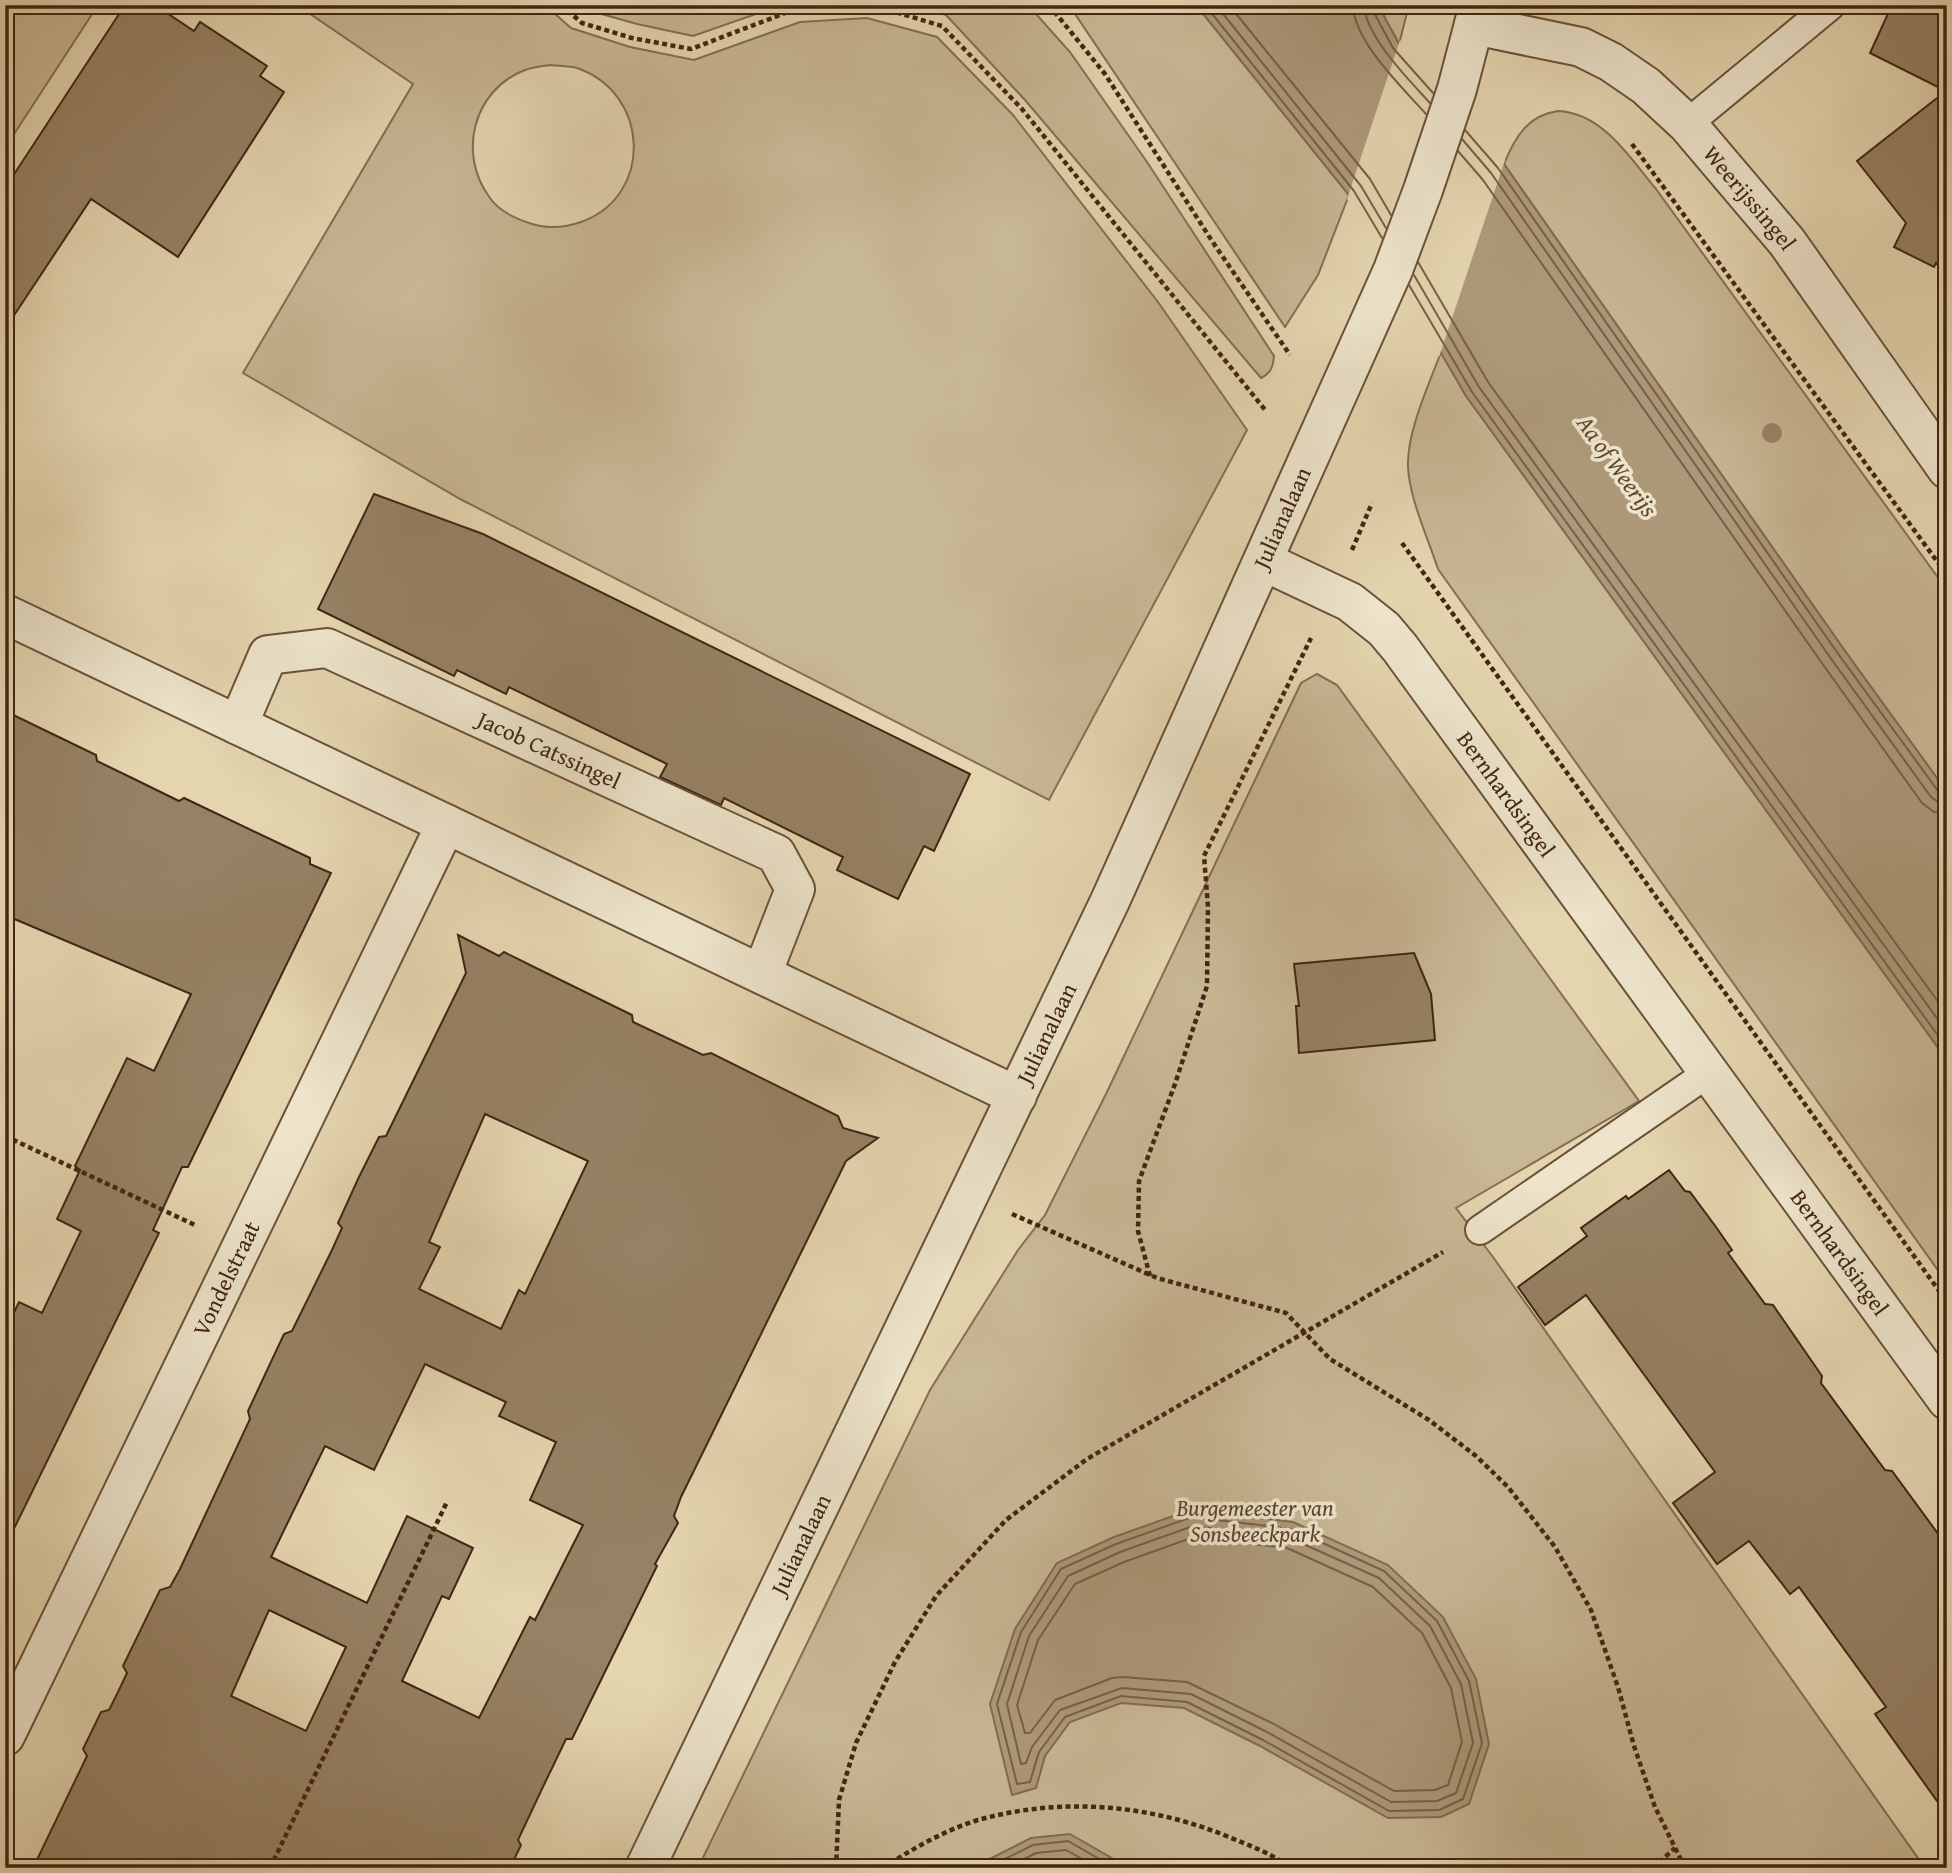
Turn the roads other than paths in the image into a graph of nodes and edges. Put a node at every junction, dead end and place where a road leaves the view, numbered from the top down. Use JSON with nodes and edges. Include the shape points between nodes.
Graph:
{"nodes":[{"id":1,"x":1831,"y":5,"type":"edge"},
{"id":2,"x":1477,"y":15,"type":"edge"},
{"id":3,"x":1687,"y":124,"type":"junction"},
{"id":4,"x":1943,"y":451,"type":"edge"},
{"id":5,"x":1263,"y":561,"type":"junction"},
{"id":6,"x":5,"y":614,"type":"edge"},
{"id":7,"x":238,"y":725,"type":"junction"},
{"id":8,"x":446,"y":824,"type":"junction"},
{"id":9,"x":762,"y":974,"type":"junction"},
{"id":10,"x":1708,"y":1073,"type":"junction"},
{"id":11,"x":1017,"y":1096,"type":"junction"},
{"id":12,"x":1480,"y":1230,"type":"road end"},
{"id":13,"x":1947,"y":1400,"type":"edge"},
{"id":14,"x":5,"y":1735,"type":"edge"},
{"id":15,"x":645,"y":1868,"type":"edge"}],
"edges":[{"from":1,"to":3,"type":"lane"},
{"from":2,"to":3,"type":"street","name":"Weerijssingel","via":[[1519,35],[1581,47],[1611,62],[1646,86]]},
{"from":2,"to":5,"type":"street","name":"Julianalaan","via":[[1457,89],[1393,270]]},
{"from":3,"to":4,"type":"street","name":"Weerijssingel","via":[[1787,242]]},
{"from":5,"to":10,"type":"street","name":"Bernhardsingel","via":[[1350,602],[1384,629]]},
{"from":5,"to":11,"type":"street","name":"Julianalaan"},
{"from":6,"to":7,"type":"street"},
{"from":7,"to":8,"type":"street"},
{"from":7,"to":9,"type":"street","name":"Jacob Catssingel","via":[[268,654],[327,648],[776,854],[795,889]]},
{"from":8,"to":9,"type":"street"},
{"from":8,"to":14,"type":"street","name":"Vondelstraat"},
{"from":9,"to":11,"type":"street"},
{"from":10,"to":12,"type":"lane"},
{"from":10,"to":13,"type":"street","name":"Bernhardsingel"},
{"from":11,"to":15,"type":"street","name":"Julianalaan"}]}
